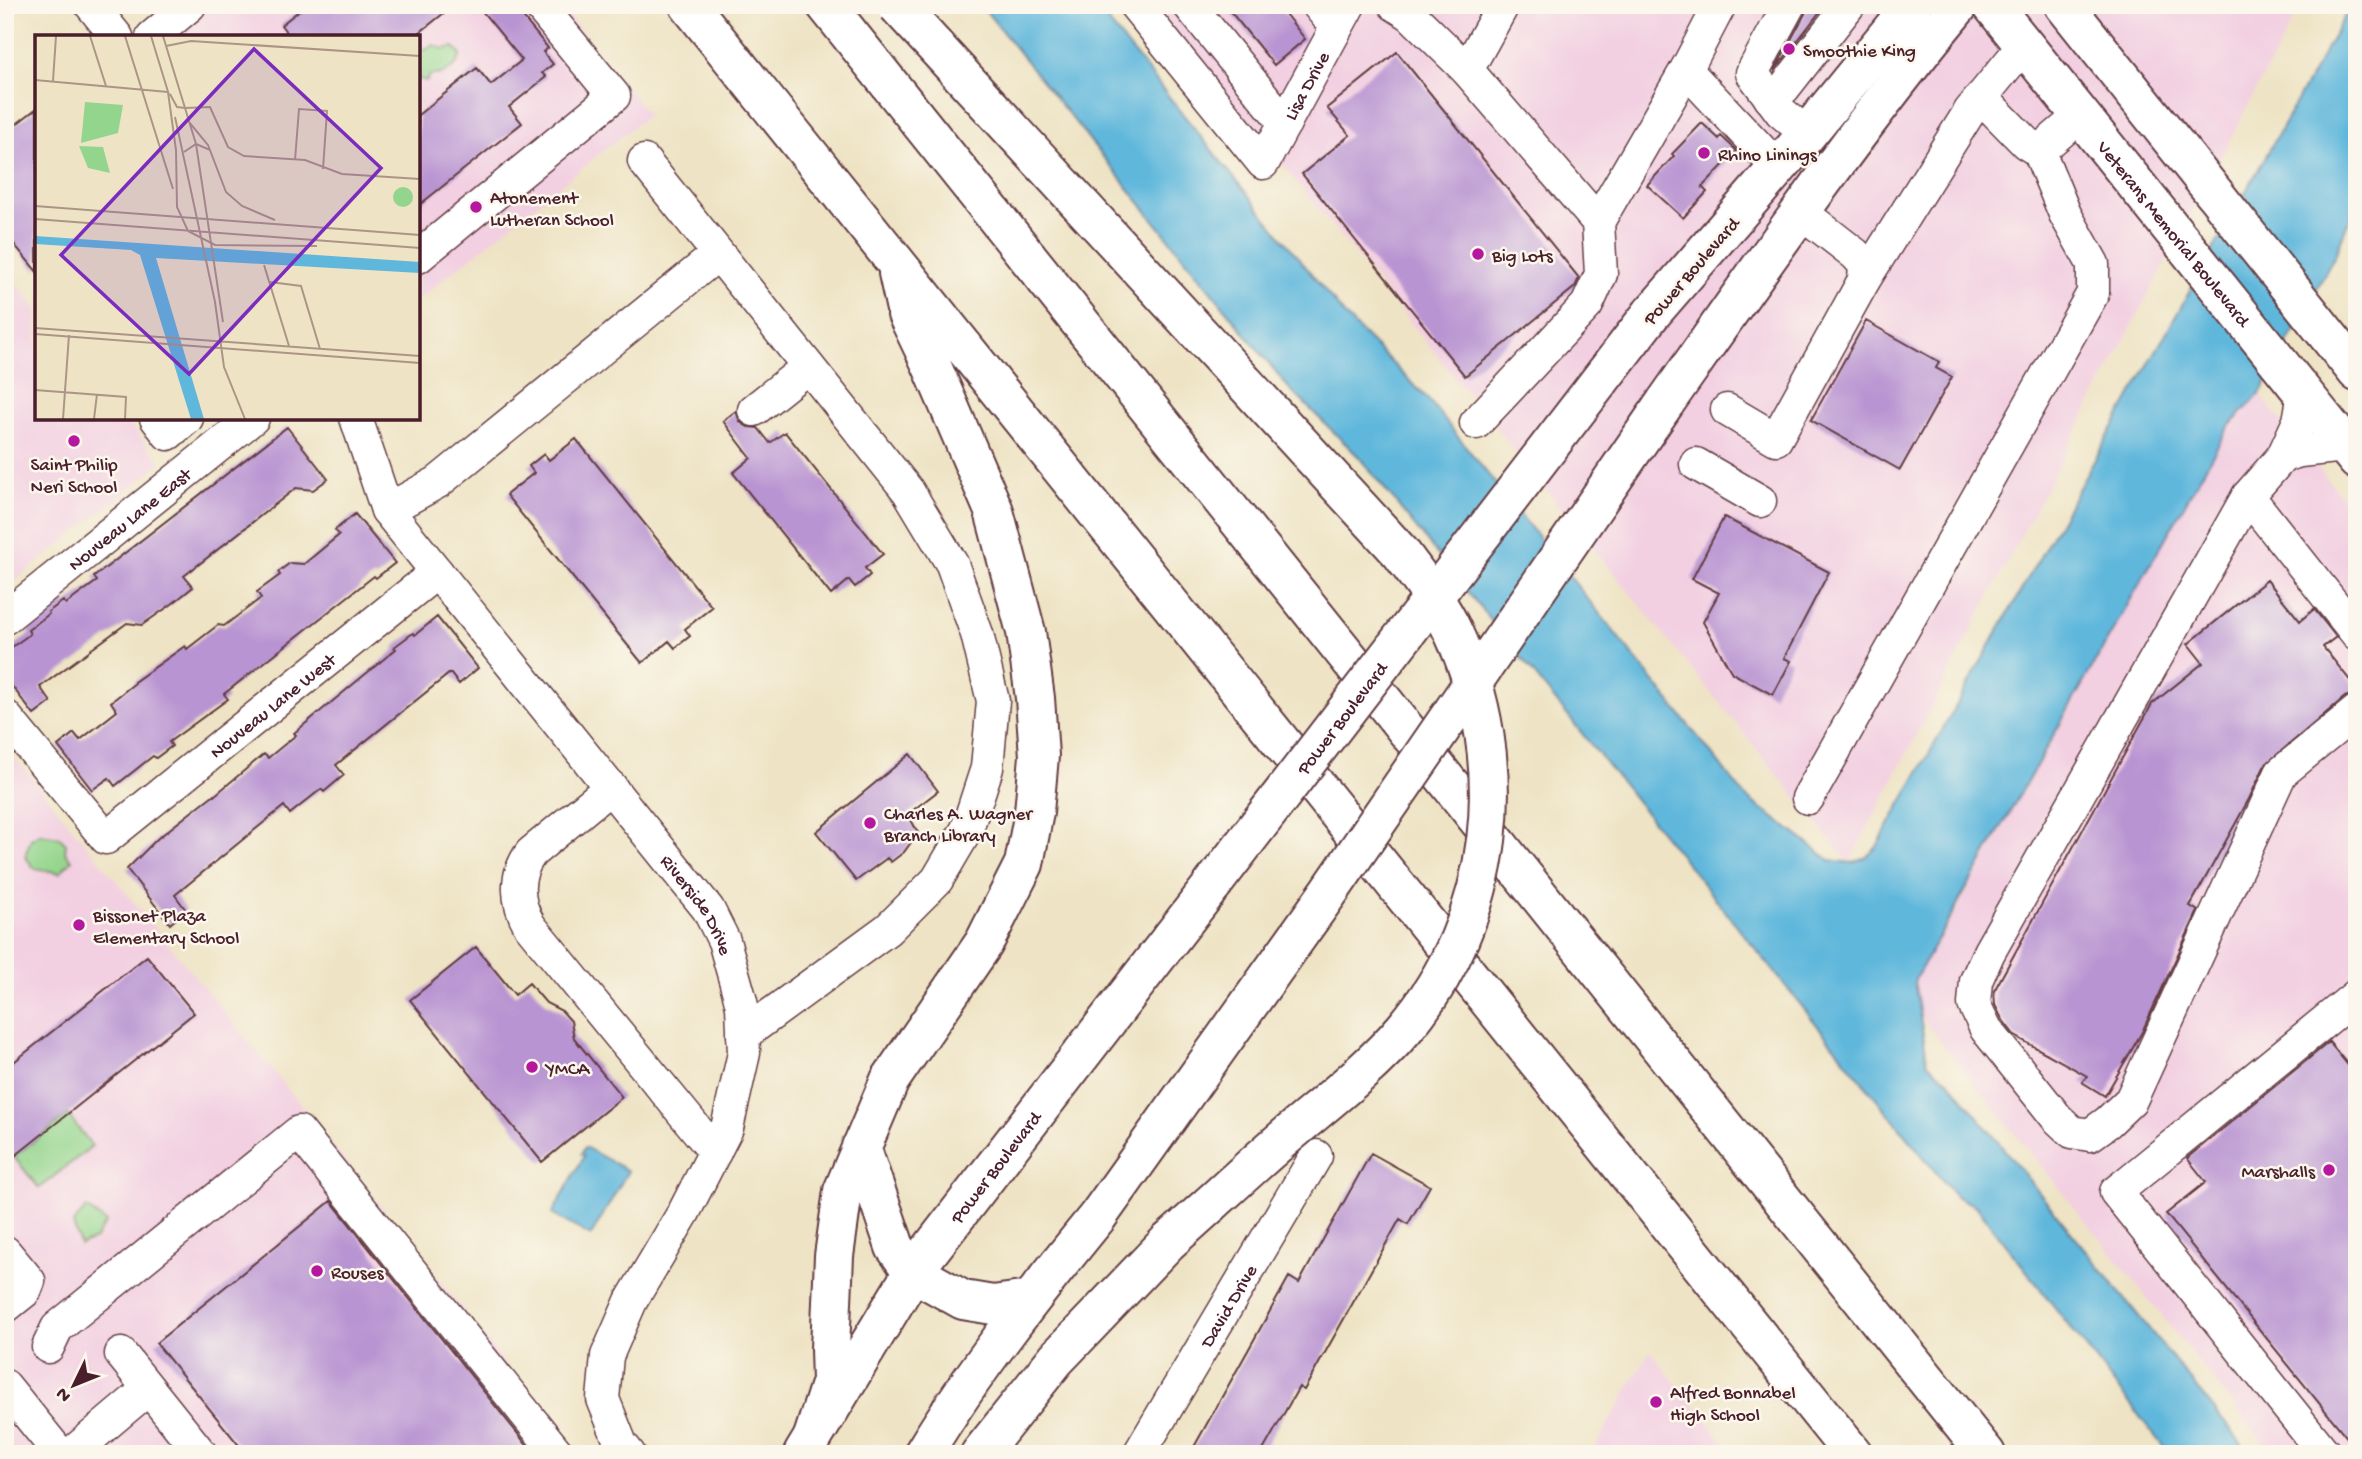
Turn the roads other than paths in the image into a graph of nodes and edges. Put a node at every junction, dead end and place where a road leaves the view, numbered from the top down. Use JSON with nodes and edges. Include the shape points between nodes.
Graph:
{"nodes":[{"id":1,"x":91,"y":5,"type":"edge"},
{"id":2,"x":539,"y":5,"type":"edge"},
{"id":3,"x":689,"y":5,"type":"edge"},
{"id":4,"x":826,"y":5,"type":"edge"},
{"id":5,"x":897,"y":5,"type":"edge"},
{"id":6,"x":1135,"y":5,"type":"edge"},
{"id":7,"x":1189,"y":5,"type":"edge"},
{"id":8,"x":1395,"y":5,"type":"edge"},
{"id":9,"x":1503,"y":5,"type":"edge"},
{"id":10,"x":1720,"y":5,"type":"edge"},
{"id":11,"x":1789,"y":5,"type":"edge"},
{"id":12,"x":1849,"y":5,"type":"edge"},
{"id":13,"x":1912,"y":5,"type":"edge"},
{"id":14,"x":1959,"y":5,"type":"edge"},
{"id":15,"x":1992,"y":5,"type":"edge"},
{"id":16,"x":2064,"y":5,"type":"edge"},
{"id":17,"x":185,"y":7,"type":"edge"},
{"id":18,"x":1334,"y":12,"type":"edge"},
{"id":19,"x":115,"y":35,"type":"edge"},
{"id":20,"x":154,"y":35,"type":"edge"},
{"id":21,"x":2024,"y":45,"type":"junction"},
{"id":22,"x":1467,"y":70,"type":"junction"},
{"id":23,"x":1686,"y":70,"type":"junction"},
{"id":24,"x":1982,"y":97,"type":"junction"},
{"id":25,"x":1770,"y":98,"type":"junction"},
{"id":26,"x":2081,"y":115,"type":"junction"},
{"id":27,"x":1285,"y":122,"type":"junction"},
{"id":28,"x":1807,"y":134,"type":"junction"},
{"id":29,"x":2039,"y":151,"type":"junction"},
{"id":30,"x":644,"y":161,"type":"dead end"},
{"id":31,"x":1778,"y":168,"type":"junction"},
{"id":32,"x":1801,"y":212,"type":"junction"},
{"id":33,"x":1598,"y":222,"type":"junction"},
{"id":34,"x":718,"y":254,"type":"junction"},
{"id":35,"x":420,"y":255,"type":"edge"},
{"id":36,"x":895,"y":261,"type":"junction"},
{"id":37,"x":1864,"y":280,"type":"junction"},
{"id":38,"x":1727,"y":316,"type":"junction"},
{"id":39,"x":808,"y":367,"type":"junction"},
{"id":40,"x":2357,"y":372,"type":"edge"},
{"id":41,"x":2298,"y":387,"type":"junction"},
{"id":42,"x":754,"y":410,"type":"dead end"},
{"id":43,"x":1727,"y":411,"type":"dead end"},
{"id":44,"x":158,"y":420,"type":"edge"},
{"id":45,"x":185,"y":420,"type":"edge"},
{"id":46,"x":251,"y":420,"type":"edge"},
{"id":47,"x":357,"y":420,"type":"edge"},
{"id":48,"x":1476,"y":423,"type":"dead end"},
{"id":49,"x":2353,"y":454,"type":"edge"},
{"id":50,"x":2283,"y":456,"type":"junction"},
{"id":51,"x":1696,"y":464,"type":"dead end"},
{"id":52,"x":2248,"y":496,"type":"junction"},
{"id":53,"x":1760,"y":501,"type":"dead end"},
{"id":54,"x":387,"y":510,"type":"junction"},
{"id":55,"x":437,"y":572,"type":"junction"},
{"id":56,"x":5,"y":618,"type":"edge"},
{"id":57,"x":2357,"y":634,"type":"edge"},
{"id":58,"x":2357,"y":711,"type":"edge"},
{"id":59,"x":5,"y":716,"type":"edge"},
{"id":60,"x":611,"y":787,"type":"junction"},
{"id":61,"x":1808,"y":798,"type":"dead end"},
{"id":62,"x":2352,"y":1009,"type":"edge"},
{"id":63,"x":743,"y":1035,"type":"junction"},
{"id":64,"x":860,"y":1147,"type":"junction"},
{"id":65,"x":715,"y":1152,"type":"junction"},
{"id":66,"x":1316,"y":1156,"type":"dead end"},
{"id":67,"x":5,"y":1252,"type":"edge"},
{"id":68,"x":913,"y":1272,"type":"junction"},
{"id":69,"x":1030,"y":1300,"type":"junction"},
{"id":70,"x":5,"y":1307,"type":"edge"},
{"id":71,"x":48,"y":1347,"type":"dead end"},
{"id":72,"x":121,"y":1354,"type":"dead end"},
{"id":73,"x":5,"y":1386,"type":"edge"},
{"id":74,"x":148,"y":1389,"type":"junction"},
{"id":75,"x":808,"y":1445,"type":"edge"},
{"id":76,"x":60,"y":1454,"type":"edge"},
{"id":77,"x":71,"y":1454,"type":"edge"},
{"id":78,"x":201,"y":1454,"type":"edge"},
{"id":79,"x":558,"y":1454,"type":"edge"},
{"id":80,"x":629,"y":1454,"type":"edge"},
{"id":81,"x":923,"y":1454,"type":"edge"},
{"id":82,"x":980,"y":1454,"type":"edge"},
{"id":83,"x":1139,"y":1454,"type":"edge"},
{"id":84,"x":1853,"y":1454,"type":"edge"},
{"id":85,"x":1986,"y":1454,"type":"edge"},
{"id":86,"x":2325,"y":1454,"type":"edge"}],
"edges":[{"from":1,"to":19,"type":"street"},
{"from":2,"to":35,"type":"street","via":[[614,96]]},
{"from":3,"to":36,"type":"main road"},
{"from":4,"to":85,"type":"main road"},
{"from":5,"to":82,"type":"main road","bridge":true,"via":[[1401,553],[1452,631],[1469,673],[1482,719],[1488,770],[1484,866],[1466,926],[1441,980],[1403,1030],[1353,1079],[1168,1242],[1056,1359]]},
{"from":6,"to":27,"type":"street","name":"Lisa Drive","via":[[1263,163]]},
{"from":7,"to":27,"type":"street"},
{"from":8,"to":22,"type":"street"},
{"from":9,"to":22,"type":"street"},
{"from":10,"to":23,"type":"street"},
{"from":11,"to":25,"type":"street","via":[[1752,73]]},
{"from":12,"to":25,"type":"street","via":[[1784,88]]},
{"from":13,"to":28,"type":"main road","name":"Power Boulevard"},
{"from":14,"to":32,"type":"main road"},
{"from":15,"to":21,"type":"main road","name":"Veterans Memorial Boulevard"},
{"from":16,"to":40,"type":"main road"},
{"from":17,"to":20,"type":"street"},
{"from":18,"to":27,"type":"street","name":"Lisa Drive"},
{"from":21,"to":24,"type":"street"},
{"from":21,"to":26,"type":"main road","name":"Veterans Memorial Boulevard"},
{"from":22,"to":33,"type":"street"},
{"from":23,"to":31,"type":"street"},
{"from":23,"to":33,"type":"street"},
{"from":24,"to":29,"type":"street"},
{"from":24,"to":37,"type":"street"},
{"from":25,"to":28,"type":"street"},
{"from":26,"to":29,"type":"street"},
{"from":26,"to":41,"type":"main road","name":"Veterans Memorial Boulevard"},
{"from":28,"to":31,"type":"main road","name":"Power Boulevard"},
{"from":29,"to":61,"type":"street","via":[[2065,214],[2094,264],[2093,293]]},
{"from":30,"to":34,"type":"street"},
{"from":31,"to":38,"type":"main road","via":[[1780,189],[1728,271]]},
{"from":31,"to":68,"type":"main road","name":"Power Boulevard","bridge":true,"via":[[1651,314]]},
{"from":32,"to":37,"type":"street","via":[[1865,264]]},
{"from":32,"to":38,"type":"main road"},
{"from":33,"to":48,"type":"street","via":[[1601,274],[1587,305]]},
{"from":34,"to":39,"type":"street"},
{"from":34,"to":54,"type":"street","via":[[438,482]]},
{"from":36,"to":64,"type":"main road","via":[[907,314],[994,511],[1026,632],[1039,756],[1024,864],[984,943],[890,1080]]},
{"from":36,"to":84,"type":"main road"},
{"from":37,"to":43,"type":"street","via":[[1776,439]]},
{"from":38,"to":69,"type":"main road","bridge":true,"via":[[1329,892],[1098,1216]]},
{"from":39,"to":42,"type":"street"},
{"from":39,"to":63,"type":"street","via":[[908,491],[952,564],[977,634],[993,701],[986,768],[967,829],[937,880],[888,929]]},
{"from":41,"to":49,"type":"main road","name":"Veterans Memorial Boulevard"},
{"from":41,"to":50,"type":"street","via":[[2299,421]]},
{"from":44,"to":45,"type":"street","via":[[168,434]]},
{"from":46,"to":56,"type":"street","name":"Nouveau Lane East"},
{"from":47,"to":54,"type":"street","name":"Riverside Drive"},
{"from":49,"to":50,"type":"street","via":[[2300,450]]},
{"from":50,"to":52,"type":"street"},
{"from":51,"to":53,"type":"street"},
{"from":52,"to":57,"type":"street"},
{"from":52,"to":58,"type":"street","via":[[1976,981],[1974,1004],[1986,1029],[2072,1132],[2090,1135],[2131,1100],[2281,773]]},
{"from":54,"to":55,"type":"street","name":"Riverside Drive"},
{"from":55,"to":59,"type":"street","name":"Nouveau Lane West","via":[[106,838]]},
{"from":55,"to":60,"type":"street","name":"Riverside Drive"},
{"from":60,"to":63,"type":"street","name":"Riverside Drive","via":[[708,909],[735,977]]},
{"from":60,"to":65,"type":"street","via":[[523,864],[518,879],[523,914]]},
{"from":62,"to":86,"type":"street","via":[[2116,1192]]},
{"from":63,"to":65,"type":"street","name":"Riverside Drive","via":[[744,1053],[727,1128]]},
{"from":64,"to":68,"type":"main road","via":[[895,1247]]},
{"from":64,"to":75,"type":"main road","via":[[843,1191],[834,1256],[831,1381]]},
{"from":65,"to":80,"type":"street","name":"Riverside Drive","via":[[631,1301],[607,1356],[603,1399]]},
{"from":66,"to":83,"type":"street","name":"David Drive"},
{"from":67,"to":70,"type":"street","via":[[29,1280],[25,1291]]},
{"from":68,"to":69,"type":"main road","via":[[963,1300],[993,1305]]},
{"from":68,"to":75,"type":"main road","name":"Power Boulevard"},
{"from":69,"to":81,"type":"main road"},
{"from":71,"to":79,"type":"street","via":[[57,1328],[299,1132]]},
{"from":72,"to":74,"type":"street"},
{"from":73,"to":76,"type":"street"},
{"from":74,"to":77,"type":"street"},
{"from":74,"to":78,"type":"street"}]}
